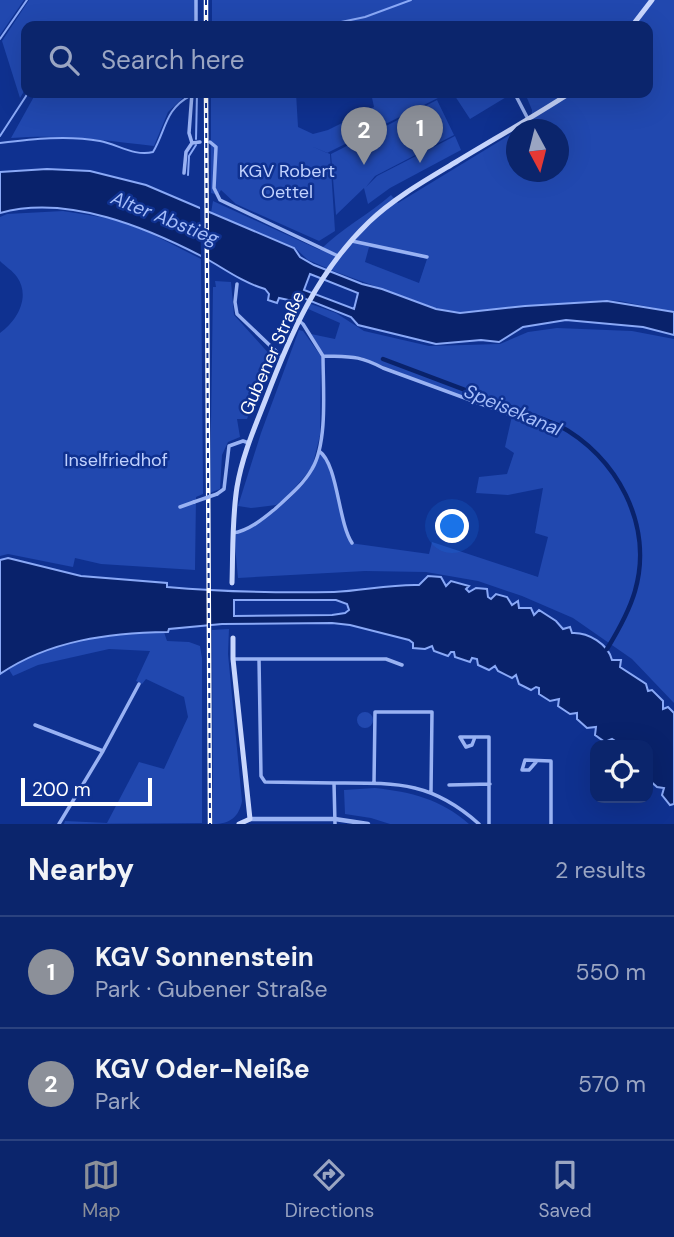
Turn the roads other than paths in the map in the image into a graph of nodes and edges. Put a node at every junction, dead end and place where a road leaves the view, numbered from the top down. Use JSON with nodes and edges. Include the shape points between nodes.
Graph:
{"nodes":[{"id":1,"x":196,"y":0,"type":"edge"},
{"id":2,"x":652,"y":0,"type":"edge"},
{"id":3,"x":196,"y":21,"type":"edge"},
{"id":4,"x":636,"y":21,"type":"edge"},
{"id":5,"x":192,"y":98,"type":"edge"},
{"id":6,"x":517,"y":98,"type":"edge"},
{"id":7,"x":562,"y":98,"type":"edge"},
{"id":8,"x":528,"y":119,"type":"joint"},
{"id":9,"x":506,"y":132,"type":"edge"},
{"id":10,"x":192,"y":142,"type":"junction"},
{"id":11,"x":200,"y":142,"type":"dead end"},
{"id":12,"x":210,"y":142,"type":"dead end"},
{"id":13,"x":184,"y":173,"type":"dead end"},
{"id":14,"x":352,"y":242,"type":"junction"},
{"id":15,"x":338,"y":256,"type":"junction"},
{"id":16,"x":427,"y":257,"type":"dead end"},
{"id":17,"x":237,"y":284,"type":"dead end"},
{"id":18,"x":298,"y":320,"type":"junction"},
{"id":19,"x":323,"y":356,"type":"junction"},
{"id":20,"x":282,"y":357,"type":"junction"},
{"id":21,"x":514,"y":416,"type":"dead end"},
{"id":22,"x":248,"y":443,"type":"junction"},
{"id":23,"x":319,"y":451,"type":"junction"},
{"id":24,"x":180,"y":507,"type":"dead end"},
{"id":25,"x":233,"y":533,"type":"junction"},
{"id":26,"x":352,"y":543,"type":"dead end"},
{"id":27,"x":233,"y":583,"type":"dead end"},
{"id":28,"x":233,"y":638,"type":"dead end"},
{"id":29,"x":233,"y":659,"type":"junction"},
{"id":30,"x":259,"y":659,"type":"junction"},
{"id":31,"x":402,"y":665,"type":"dead end"},
{"id":32,"x":139,"y":684,"type":"dead end"},
{"id":33,"x":35,"y":725,"type":"dead end"},
{"id":34,"x":475,"y":737,"type":"dead end"},
{"id":35,"x":103,"y":751,"type":"junction"},
{"id":36,"x":536,"y":762,"type":"dead end"},
{"id":37,"x":334,"y":783,"type":"junction"},
{"id":38,"x":374,"y":783,"type":"junction"},
{"id":39,"x":490,"y":784,"type":"junction"},
{"id":40,"x":449,"y":785,"type":"dead end"},
{"id":41,"x":432,"y":792,"type":"junction"},
{"id":42,"x":250,"y":819,"type":"junction"},
{"id":43,"x":335,"y":821,"type":"edge"},
{"id":44,"x":59,"y":824,"type":"edge"},
{"id":45,"x":239,"y":824,"type":"edge"},
{"id":46,"x":368,"y":824,"type":"edge"},
{"id":47,"x":479,"y":824,"type":"edge"},
{"id":48,"x":489,"y":824,"type":"edge"},
{"id":49,"x":551,"y":824,"type":"edge"}],
"edges":[{"from":1,"to":3,"type":"street"},
{"from":2,"to":4,"type":"main road"},
{"from":5,"to":10,"type":"street"},
{"from":6,"to":8,"type":"street"},
{"from":7,"to":8,"type":"main road","name":"Gubener Straße"},
{"from":9,"to":14,"type":"main road","name":"Gubener Straße","via":[[418,184],[368,223]]},
{"from":10,"to":11,"type":"street"},
{"from":10,"to":13,"type":"street"},
{"from":12,"to":15,"type":"street","via":[[216,148],[214,188],[220,200]]},
{"from":14,"to":15,"type":"main road","name":"Gubener Straße"},
{"from":14,"to":16,"type":"street"},
{"from":15,"to":18,"type":"main road","name":"Gubener Straße"},
{"from":17,"to":20,"type":"street","via":[[237,314]]},
{"from":18,"to":19,"type":"street"},
{"from":18,"to":20,"type":"main road","name":"Gubener Straße"},
{"from":19,"to":21,"type":"street","via":[[370,360]]},
{"from":19,"to":23,"type":"street"},
{"from":20,"to":22,"type":"main road","name":"Gubener Straße"},
{"from":22,"to":24,"type":"street","bridge":true,"via":[[243,440],[229,446],[224,489]]},
{"from":22,"to":25,"type":"main road","name":"Gubener Straße"},
{"from":23,"to":25,"type":"street","via":[[313,468],[286,499],[248,528]]},
{"from":23,"to":26,"type":"street","via":[[331,470]]},
{"from":25,"to":27,"type":"main road","name":"Gubener Straße"},
{"from":28,"to":29,"type":"main road"},
{"from":29,"to":30,"type":"street"},
{"from":29,"to":42,"type":"main road"},
{"from":30,"to":31,"type":"street","via":[[386,659]]},
{"from":30,"to":37,"type":"street","via":[[261,776],[265,782]]},
{"from":32,"to":35,"type":"street"},
{"from":33,"to":35,"type":"street"},
{"from":34,"to":39,"type":"street","via":[[489,737]]},
{"from":35,"to":44,"type":"street"},
{"from":36,"to":49,"type":"street","via":[[551,761]]},
{"from":37,"to":38,"type":"street"},
{"from":37,"to":43,"type":"street"},
{"from":38,"to":41,"type":"street"},
{"from":38,"to":41,"type":"street","via":[[374,712],[432,712]]},
{"from":39,"to":40,"type":"street"},
{"from":39,"to":48,"type":"street"},
{"from":41,"to":47,"type":"street"},
{"from":42,"to":43,"type":"street"},
{"from":42,"to":45,"type":"main road"},
{"from":43,"to":46,"type":"street"}]}
